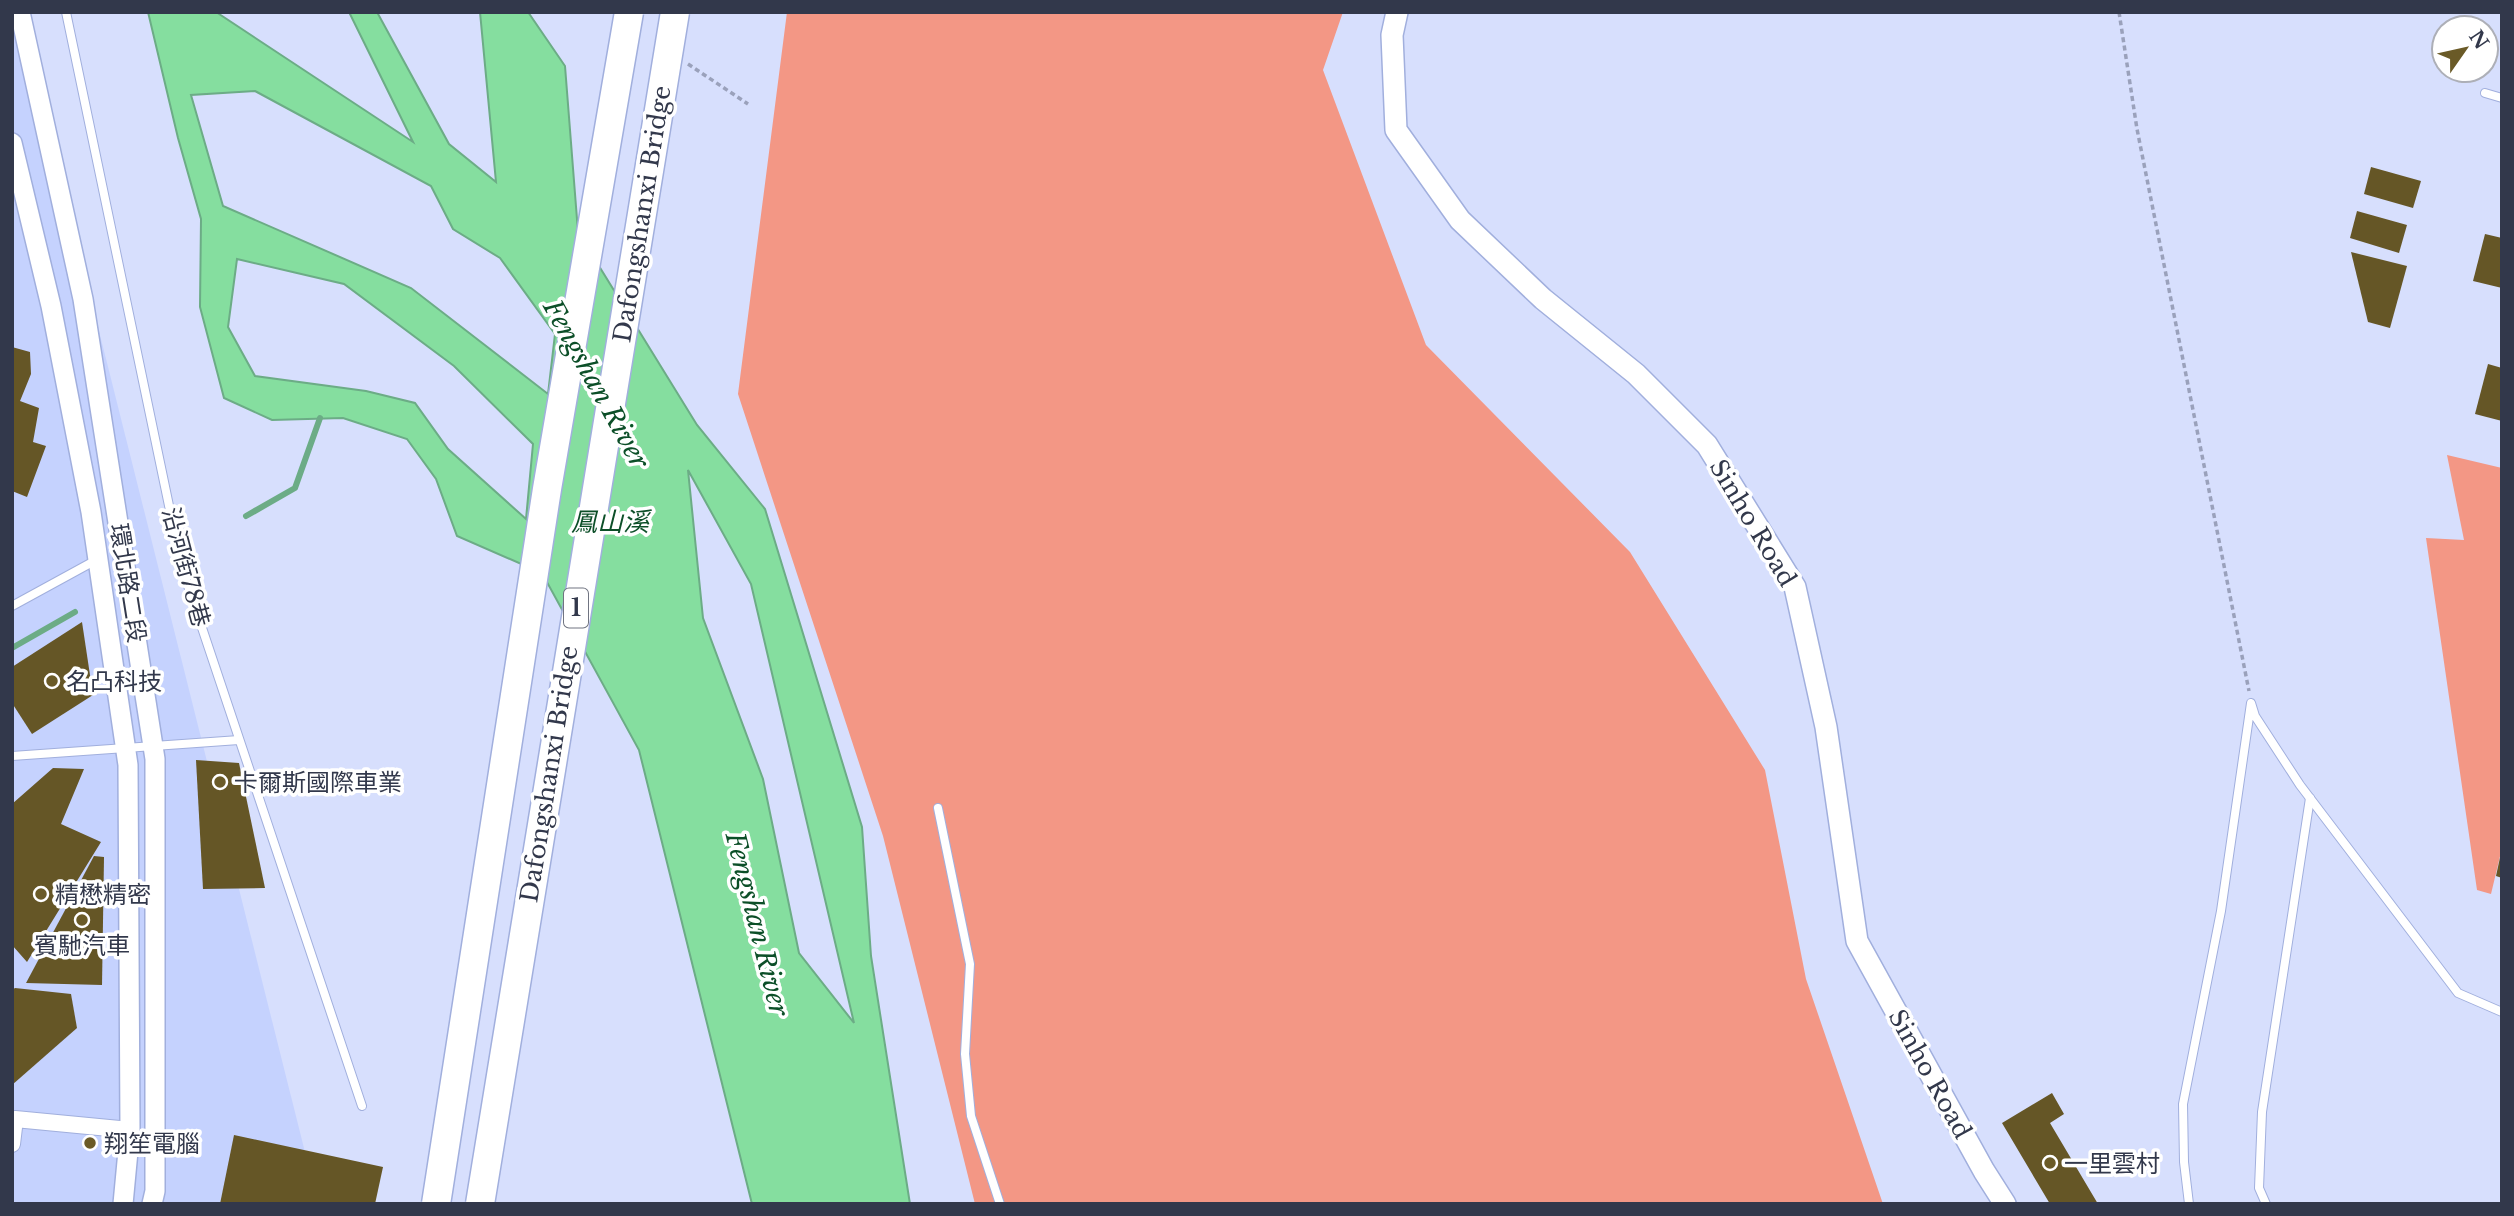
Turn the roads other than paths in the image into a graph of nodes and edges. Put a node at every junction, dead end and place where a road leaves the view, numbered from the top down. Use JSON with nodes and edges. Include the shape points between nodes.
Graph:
{"nodes":[{"id":1,"x":20,"y":12,"type":"edge"},
{"id":2,"x":66,"y":12,"type":"edge"},
{"id":3,"x":629,"y":12,"type":"edge"},
{"id":4,"x":675,"y":12,"type":"edge"},
{"id":5,"x":1397,"y":12,"type":"edge"},
{"id":6,"x":2485,"y":93,"type":"dead end"},
{"id":7,"x":2502,"y":98,"type":"edge"},
{"id":8,"x":12,"y":143,"type":"edge"},
{"id":9,"x":22,"y":184,"type":"junction"},
{"id":10,"x":12,"y":201,"type":"edge"},
{"id":11,"x":98,"y":559,"type":"junction"},
{"id":12,"x":12,"y":606,"type":"edge"},
{"id":13,"x":239,"y":740,"type":"junction"},
{"id":14,"x":153,"y":745,"type":"junction"},
{"id":15,"x":126,"y":748,"type":"junction"},
{"id":16,"x":12,"y":756,"type":"edge"},
{"id":17,"x":2310,"y":798,"type":"junction"},
{"id":18,"x":938,"y":808,"type":"dead end"},
{"id":19,"x":2502,"y":1012,"type":"edge"},
{"id":20,"x":362,"y":1106,"type":"dead end"},
{"id":21,"x":130,"y":1130,"type":"junction"},
{"id":22,"x":12,"y":1144,"type":"edge"},
{"id":23,"x":123,"y":1204,"type":"edge"},
{"id":24,"x":152,"y":1204,"type":"edge"},
{"id":25,"x":436,"y":1204,"type":"edge"},
{"id":26,"x":480,"y":1204,"type":"edge"},
{"id":27,"x":1000,"y":1204,"type":"edge"},
{"id":28,"x":2005,"y":1204,"type":"edge"},
{"id":29,"x":2189,"y":1204,"type":"edge"},
{"id":30,"x":2266,"y":1204,"type":"edge"}],
"edges":[{"from":1,"to":14,"type":"street","name":"環北路二段","via":[[83,299]]},
{"from":2,"to":13,"type":"lane","name":"沿河街78巷","via":[[182,568]]},
{"from":3,"to":25,"type":"highway","name":"Dafongshanxi Bridge","number":"1","bridge":true,"via":[[547,489]]},
{"from":4,"to":26,"type":"highway","name":"Dafongshanxi Bridge","number":"1","bridge":true},
{"from":5,"to":28,"type":"main road","name":"Sinho Road","via":[[1392,35],[1396,130],[1460,220],[1543,299],[1636,373],[1706,445],[1795,587],[1826,727],[1857,941]]},
{"from":6,"to":7,"type":"lane"},
{"from":8,"to":9,"type":"street","name":"環北路二段"},
{"from":9,"to":10,"type":"lane"},
{"from":9,"to":11,"type":"street","name":"環北路二段","via":[[51,306]]},
{"from":11,"to":12,"type":"lane"},
{"from":11,"to":15,"type":"street","name":"環北路二段"},
{"from":13,"to":14,"type":"lane"},
{"from":13,"to":20,"type":"lane","name":"沿河街78巷"},
{"from":14,"to":15,"type":"lane"},
{"from":14,"to":24,"type":"street","name":"環北路二段"},
{"from":15,"to":16,"type":"lane"},
{"from":15,"to":21,"type":"street","name":"環北路二段"},
{"from":17,"to":19,"type":"lane","via":[[2458,993]]},
{"from":17,"to":29,"type":"lane","via":[[2251,703],[2221,911],[2183,1104]]},
{"from":17,"to":30,"type":"lane","via":[[2262,1112],[2259,1188]]},
{"from":18,"to":27,"type":"lane","via":[[970,964],[967,1091]]},
{"from":21,"to":22,"type":"street","via":[[15,1119]]},
{"from":21,"to":23,"type":"street","name":"環北路二段"}]}
